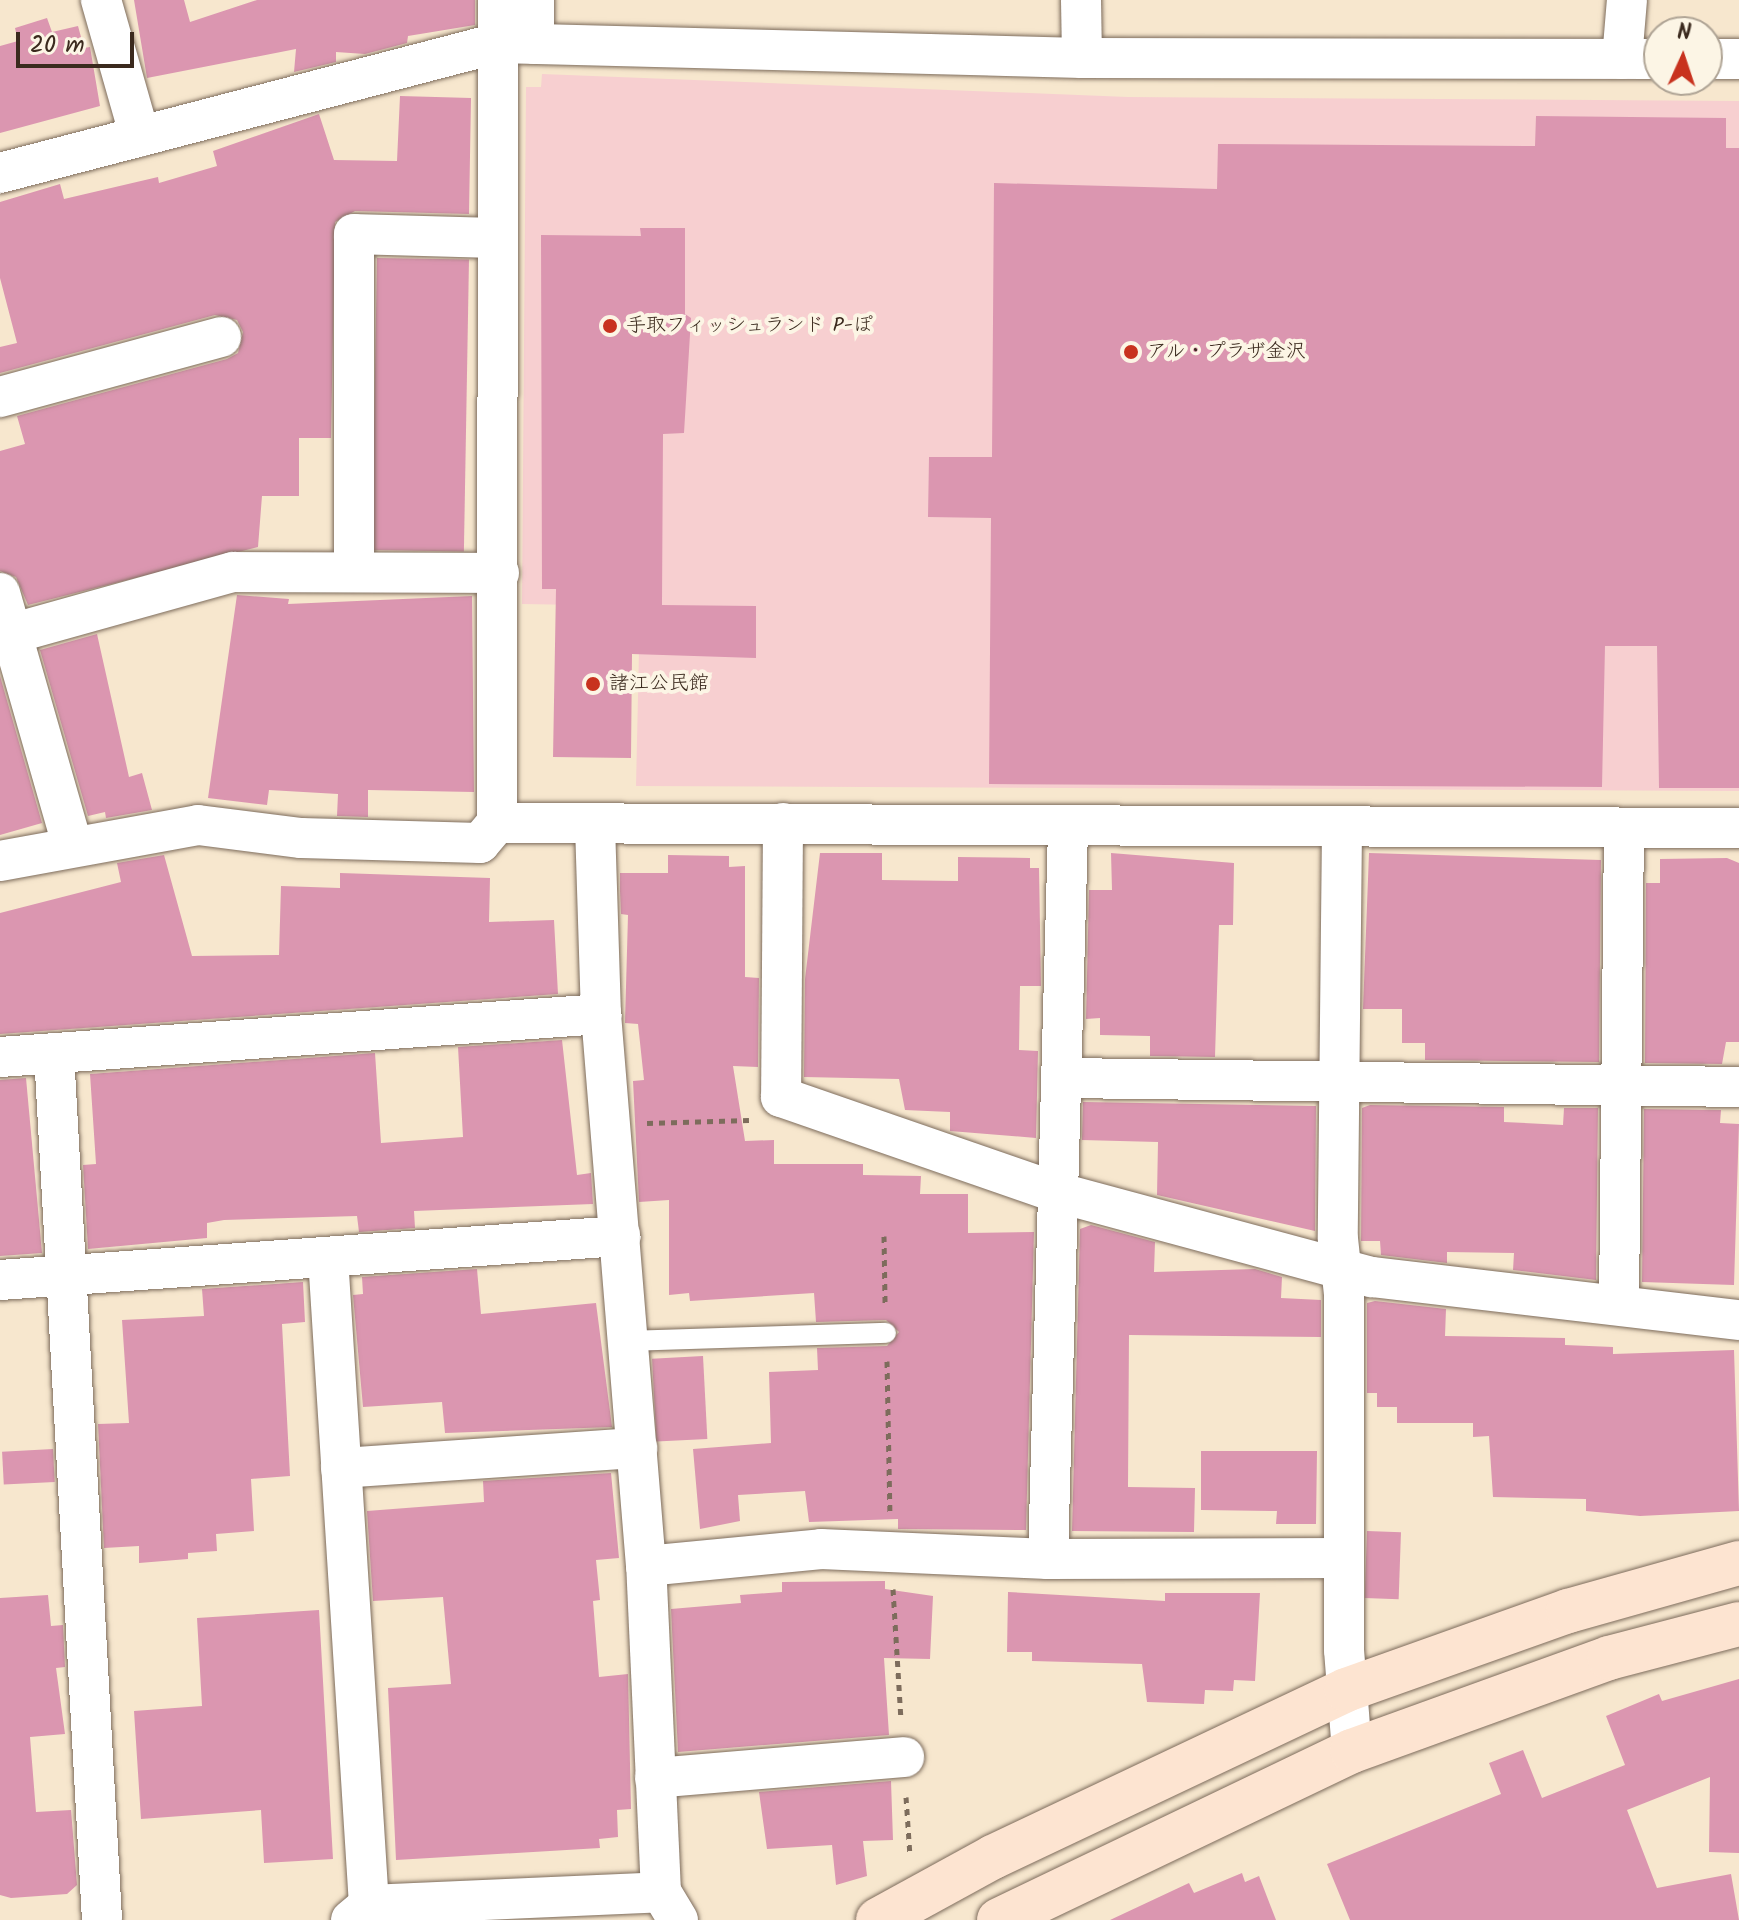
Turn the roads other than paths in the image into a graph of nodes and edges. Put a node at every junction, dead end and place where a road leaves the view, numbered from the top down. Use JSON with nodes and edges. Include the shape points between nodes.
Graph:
{"nodes":[{"id":1,"x":101,"y":0,"type":"edge"},
{"id":2,"x":498,"y":0,"type":"edge"},
{"id":3,"x":534,"y":0,"type":"edge"},
{"id":4,"x":1081,"y":0,"type":"edge"},
{"id":5,"x":1627,"y":0,"type":"edge"},
{"id":6,"x":516,"y":43,"type":"junction"},
{"id":7,"x":1082,"y":58,"type":"junction"},
{"id":8,"x":1641,"y":59,"type":"edge"},
{"id":9,"x":140,"y":137,"type":"junction"},
{"id":10,"x":0,"y":173,"type":"edge"},
{"id":11,"x":493,"y":238,"type":"junction"},
{"id":12,"x":221,"y":337,"type":"dead end"},
{"id":13,"x":0,"y":397,"type":"edge"},
{"id":14,"x":354,"y":572,"type":"junction"},
{"id":15,"x":499,"y":573,"type":"junction"},
{"id":16,"x":0,"y":593,"type":"edge"},
{"id":17,"x":6,"y":635,"type":"edge"},
{"id":18,"x":497,"y":823,"type":"junction"},
{"id":19,"x":783,"y":823,"type":"junction"},
{"id":20,"x":595,"y":825,"type":"junction"},
{"id":21,"x":1068,"y":827,"type":"junction"},
{"id":22,"x":1342,"y":828,"type":"junction"},
{"id":23,"x":1624,"y":828,"type":"junction"},
{"id":24,"x":1739,"y":828,"type":"edge"},
{"id":25,"x":72,"y":844,"type":"junction"},
{"id":26,"x":0,"y":861,"type":"edge"},
{"id":27,"x":601,"y":1014,"type":"junction"},
{"id":28,"x":54,"y":1053,"type":"junction"},
{"id":29,"x":0,"y":1057,"type":"edge"},
{"id":30,"x":1064,"y":1078,"type":"junction"},
{"id":31,"x":1339,"y":1082,"type":"junction"},
{"id":32,"x":1624,"y":1087,"type":"junction"},
{"id":33,"x":1739,"y":1087,"type":"edge"},
{"id":34,"x":1056,"y":1192,"type":"junction"},
{"id":35,"x":620,"y":1236,"type":"junction"},
{"id":36,"x":328,"y":1257,"type":"junction"},
{"id":37,"x":1341,"y":1268,"type":"junction"},
{"id":38,"x":62,"y":1276,"type":"junction"},
{"id":39,"x":0,"y":1280,"type":"edge"},
{"id":40,"x":1619,"y":1304,"type":"junction"},
{"id":41,"x":1739,"y":1320,"type":"edge"},
{"id":42,"x":886,"y":1333,"type":"dead end"},
{"id":43,"x":628,"y":1341,"type":"junction"},
{"id":44,"x":637,"y":1448,"type":"junction"},
{"id":45,"x":341,"y":1468,"type":"junction"},
{"id":46,"x":1342,"y":1558,"type":"junction"},
{"id":47,"x":1048,"y":1559,"type":"junction"},
{"id":48,"x":1739,"y":1563,"type":"edge"},
{"id":49,"x":646,"y":1566,"type":"junction"},
{"id":50,"x":1739,"y":1624,"type":"edge"},
{"id":51,"x":1346,"y":1690,"type":"junction"},
{"id":52,"x":1352,"y":1751,"type":"junction"},
{"id":53,"x":904,"y":1757,"type":"dead end"},
{"id":54,"x":655,"y":1778,"type":"junction"},
{"id":55,"x":669,"y":1906,"type":"edge"},
{"id":56,"x":360,"y":1913,"type":"edge"},
{"id":57,"x":1015,"y":1916,"type":"edge"},
{"id":58,"x":102,"y":1920,"type":"edge"},
{"id":59,"x":878,"y":1920,"type":"edge"}],
"edges":[{"from":1,"to":9,"type":"street"},
{"from":2,"to":6,"type":"street"},
{"from":3,"to":6,"type":"street"},
{"from":4,"to":7,"type":"street"},
{"from":5,"to":8,"type":"street"},
{"from":6,"to":7,"type":"street"},
{"from":6,"to":9,"type":"street"},
{"from":6,"to":11,"type":"street"},
{"from":7,"to":8,"type":"street"},
{"from":9,"to":10,"type":"street"},
{"from":11,"to":14,"type":"street","via":[[354,234]]},
{"from":11,"to":15,"type":"street"},
{"from":12,"to":13,"type":"street"},
{"from":14,"to":15,"type":"street"},
{"from":14,"to":17,"type":"street","via":[[233,572]]},
{"from":15,"to":18,"type":"street"},
{"from":16,"to":17,"type":"street"},
{"from":17,"to":25,"type":"street"},
{"from":18,"to":20,"type":"street"},
{"from":18,"to":25,"type":"street","via":[[480,843],[301,838],[198,825]]},
{"from":19,"to":20,"type":"street"},
{"from":19,"to":21,"type":"street"},
{"from":19,"to":34,"type":"street","via":[[781,1097]]},
{"from":20,"to":27,"type":"street"},
{"from":21,"to":22,"type":"street"},
{"from":21,"to":30,"type":"street"},
{"from":22,"to":23,"type":"street"},
{"from":22,"to":31,"type":"street"},
{"from":23,"to":24,"type":"street"},
{"from":23,"to":32,"type":"street"},
{"from":25,"to":26,"type":"street"},
{"from":27,"to":28,"type":"street"},
{"from":27,"to":35,"type":"street"},
{"from":28,"to":29,"type":"street"},
{"from":28,"to":38,"type":"street"},
{"from":30,"to":31,"type":"street"},
{"from":30,"to":34,"type":"street"},
{"from":31,"to":32,"type":"street"},
{"from":31,"to":37,"type":"street"},
{"from":32,"to":33,"type":"street"},
{"from":32,"to":40,"type":"street"},
{"from":34,"to":37,"type":"street"},
{"from":34,"to":47,"type":"street"},
{"from":35,"to":36,"type":"street"},
{"from":35,"to":43,"type":"street"},
{"from":36,"to":38,"type":"street"},
{"from":36,"to":45,"type":"street"},
{"from":37,"to":40,"type":"street"},
{"from":37,"to":46,"type":"street"},
{"from":38,"to":39,"type":"street"},
{"from":38,"to":58,"type":"street"},
{"from":40,"to":41,"type":"street"},
{"from":42,"to":43,"type":"lane"},
{"from":43,"to":44,"type":"street"},
{"from":44,"to":45,"type":"street"},
{"from":44,"to":49,"type":"street"},
{"from":45,"to":56,"type":"street"},
{"from":46,"to":47,"type":"street"},
{"from":46,"to":51,"type":"street"},
{"from":47,"to":49,"type":"street","via":[[821,1549]]},
{"from":48,"to":51,"type":"street","via":[[1568,1611]]},
{"from":49,"to":54,"type":"street"},
{"from":50,"to":52,"type":"street","via":[[1609,1658]]},
{"from":51,"to":52,"type":"street"},
{"from":51,"to":59,"type":"street","via":[[1006,1850]]},
{"from":52,"to":57,"type":"street"},
{"from":53,"to":54,"type":"street"},
{"from":54,"to":55,"type":"street"},
{"from":55,"to":56,"type":"street"}]}
